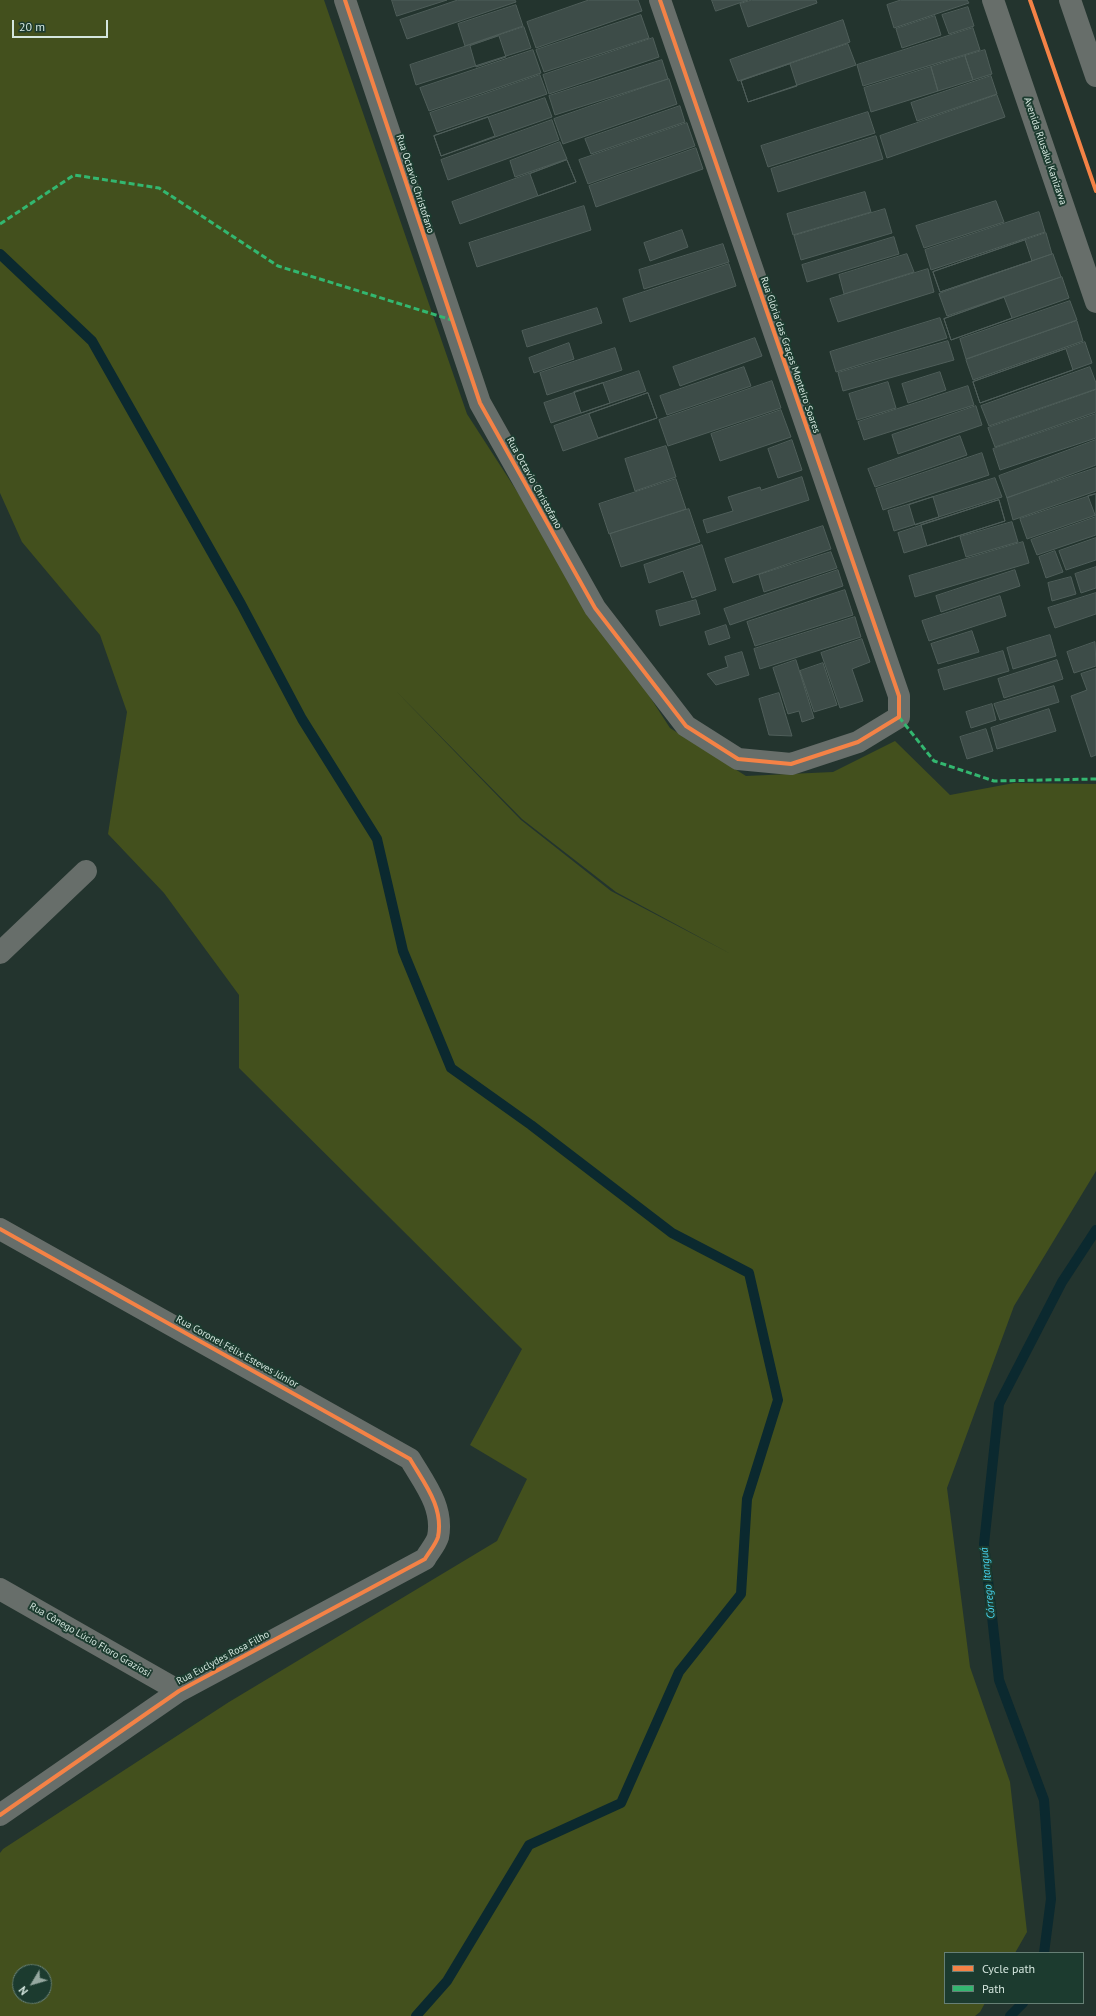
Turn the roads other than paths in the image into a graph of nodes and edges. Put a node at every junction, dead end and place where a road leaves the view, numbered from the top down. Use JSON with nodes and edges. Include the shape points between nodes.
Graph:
{"nodes":[{"id":1,"x":345,"y":0,"type":"edge"},
{"id":2,"x":660,"y":0,"type":"edge"},
{"id":3,"x":993,"y":0,"type":"edge"},
{"id":4,"x":1070,"y":0,"type":"edge"},
{"id":5,"x":1096,"y":76,"type":"edge"},
{"id":6,"x":1096,"y":302,"type":"edge"},
{"id":7,"x":899,"y":717,"type":"joint"},
{"id":8,"x":86,"y":871,"type":"dead end"},
{"id":9,"x":0,"y":953,"type":"edge"},
{"id":10,"x":0,"y":1229,"type":"edge"},
{"id":11,"x":438,"y":1515,"type":"joint"},
{"id":12,"x":0,"y":1589,"type":"edge"},
{"id":13,"x":179,"y":1691,"type":"junction"},
{"id":14,"x":0,"y":1814,"type":"edge"}],
"edges":[{"from":1,"to":7,"type":"street","name":"Rua Octavio Christofano","via":[[480,403],[595,608],[681,720],[686,726],[738,759],[791,764],[858,742]]},
{"from":2,"to":7,"type":"street","name":"Rua Glória das Graças Monteiro Soares","via":[[899,696]]},
{"from":3,"to":6,"type":"street","name":"Avenida Riusaku Kanizawa"},
{"from":4,"to":5,"type":"street"},
{"from":8,"to":9,"type":"street"},
{"from":10,"to":11,"type":"street","name":"Rua Coronel Félix Esteves Júnior","via":[[410,1459],[435,1501]]},
{"from":11,"to":13,"type":"street","name":"Rua Euclydes Rosa Filho","via":[[438,1538],[425,1559]]},
{"from":12,"to":13,"type":"street","name":"Rua Cônego Lúcio Floro Graziosi"},
{"from":13,"to":14,"type":"street","name":"Rua Euclydes Rosa Filho"}]}
